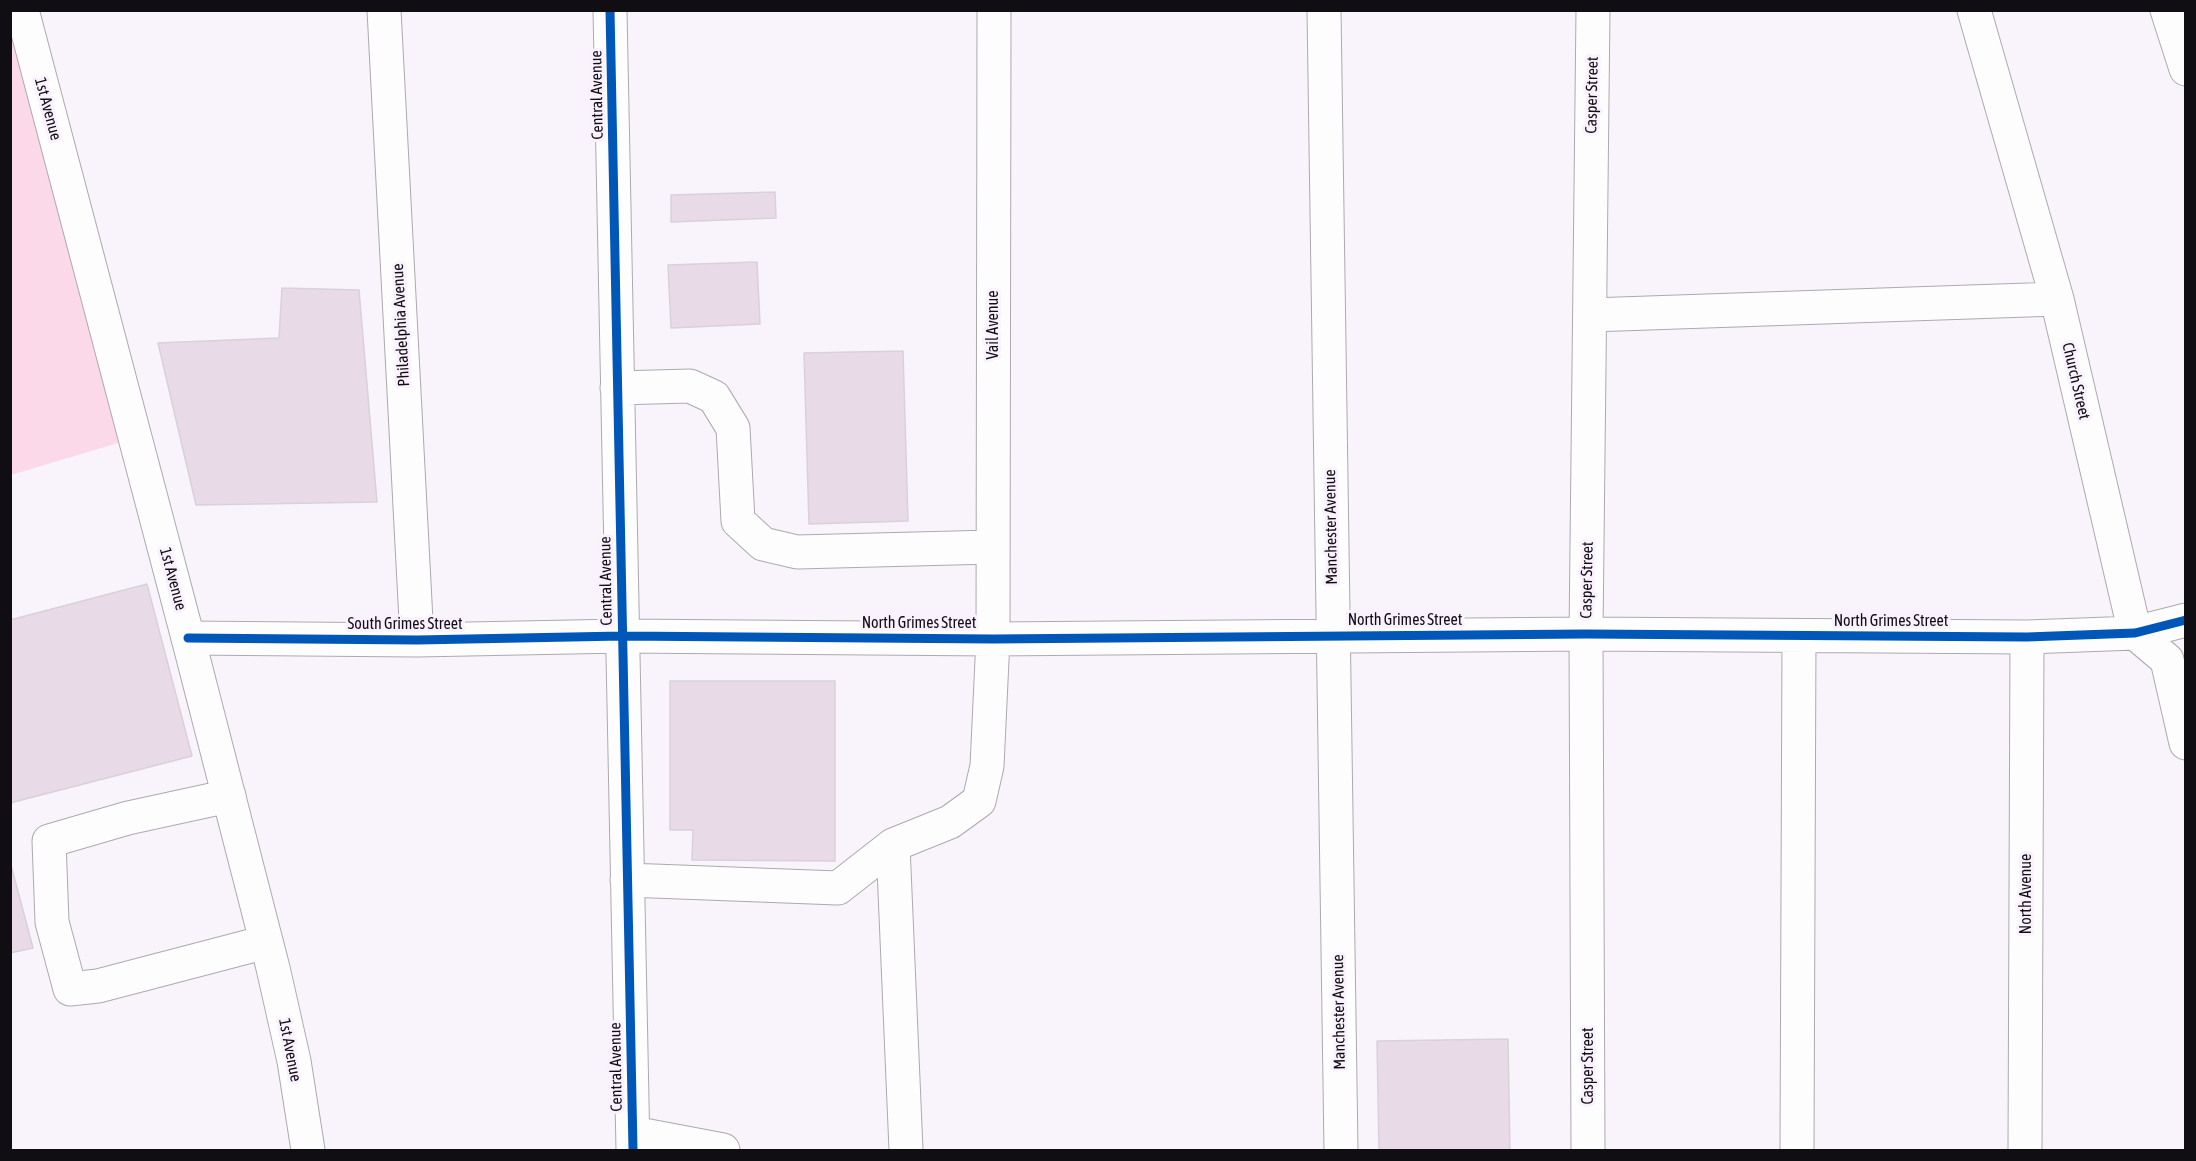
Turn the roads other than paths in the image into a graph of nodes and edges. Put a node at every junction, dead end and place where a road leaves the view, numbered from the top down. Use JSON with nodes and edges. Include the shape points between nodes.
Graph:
{"nodes":[{"id":1,"x":22,"y":10,"type":"edge"},
{"id":2,"x":384,"y":10,"type":"edge"},
{"id":3,"x":610,"y":10,"type":"edge"},
{"id":4,"x":994,"y":10,"type":"edge"},
{"id":5,"x":1324,"y":10,"type":"edge"},
{"id":6,"x":1593,"y":10,"type":"edge"},
{"id":7,"x":1974,"y":10,"type":"edge"},
{"id":8,"x":2167,"y":10,"type":"edge"},
{"id":9,"x":2186,"y":69,"type":"edge"},
{"id":10,"x":2057,"y":299,"type":"junction"},
{"id":11,"x":1590,"y":315,"type":"junction"},
{"id":12,"x":617,"y":388,"type":"junction"},
{"id":13,"x":993,"y":547,"type":"junction"},
{"id":14,"x":2186,"y":620,"type":"edge"},
{"id":15,"x":2135,"y":633,"type":"junction"},
{"id":16,"x":1586,"y":634,"type":"junction"},
{"id":17,"x":1332,"y":635,"type":"junction"},
{"id":18,"x":622,"y":636,"type":"junction"},
{"id":19,"x":1799,"y":636,"type":"junction"},
{"id":20,"x":2026,"y":637,"type":"junction"},
{"id":21,"x":188,"y":638,"type":"junction"},
{"id":22,"x":993,"y":639,"type":"junction"},
{"id":23,"x":417,"y":640,"type":"junction"},
{"id":24,"x":2186,"y":743,"type":"edge"},
{"id":25,"x":229,"y":796,"type":"junction"},
{"id":26,"x":893,"y":845,"type":"junction"},
{"id":27,"x":627,"y":879,"type":"junction"},
{"id":28,"x":266,"y":942,"type":"junction"},
{"id":29,"x":633,"y":1142,"type":"edge"},
{"id":30,"x":308,"y":1150,"type":"edge"},
{"id":31,"x":723,"y":1150,"type":"edge"},
{"id":32,"x":906,"y":1150,"type":"edge"},
{"id":33,"x":1341,"y":1150,"type":"edge"},
{"id":34,"x":1588,"y":1150,"type":"edge"},
{"id":35,"x":1797,"y":1150,"type":"edge"},
{"id":36,"x":2025,"y":1150,"type":"edge"}],
"edges":[{"from":1,"to":21,"type":"street","name":"1st Avenue"},
{"from":2,"to":23,"type":"street","name":"Philadelphia Avenue"},
{"from":3,"to":12,"type":"street","name":"Central Avenue"},
{"from":4,"to":13,"type":"street","name":"Vail Avenue"},
{"from":5,"to":17,"type":"street","name":"Manchester Avenue"},
{"from":6,"to":11,"type":"street","name":"Casper Street"},
{"from":7,"to":10,"type":"street","name":"Church Street"},
{"from":8,"to":9,"type":"street"},
{"from":10,"to":11,"type":"street"},
{"from":10,"to":15,"type":"street","name":"Church Street"},
{"from":11,"to":16,"type":"street","name":"Casper Street"},
{"from":12,"to":13,"type":"street","via":[[690,386],[714,397],[733,428],[738,521],[763,544],[797,552]]},
{"from":12,"to":18,"type":"street","name":"Central Avenue"},
{"from":13,"to":22,"type":"street","name":"Vail Avenue"},
{"from":14,"to":15,"type":"street","name":"North Grimes Street"},
{"from":15,"to":20,"type":"street","name":"North Grimes Street"},
{"from":15,"to":24,"type":"street","via":[[2167,660]]},
{"from":16,"to":17,"type":"street","name":"North Grimes Street"},
{"from":16,"to":19,"type":"street","name":"North Grimes Street"},
{"from":16,"to":34,"type":"street","name":"Casper Street"},
{"from":17,"to":22,"type":"street","name":"North Grimes Street"},
{"from":17,"to":33,"type":"street","name":"Manchester Avenue"},
{"from":18,"to":22,"type":"street","name":"North Grimes Street"},
{"from":18,"to":23,"type":"street","name":"South Grimes Street"},
{"from":18,"to":27,"type":"street","name":"Central Avenue"},
{"from":19,"to":20,"type":"street","name":"North Grimes Street"},
{"from":19,"to":35,"type":"street"},
{"from":20,"to":36,"type":"street","name":"North Avenue"},
{"from":21,"to":23,"type":"street","name":"South Grimes Street"},
{"from":21,"to":25,"type":"street","name":"1st Avenue"},
{"from":22,"to":26,"type":"street","name":"Vail Avenue","via":[[987,766],[979,801],[950,822]]},
{"from":25,"to":28,"type":"street","name":"1st Avenue"},
{"from":25,"to":28,"type":"street","via":[[128,818],[49,841],[52,922],[70,988],[98,986]]},
{"from":26,"to":27,"type":"street","name":"Vail Avenue","via":[[838,888]]},
{"from":26,"to":32,"type":"street"},
{"from":27,"to":29,"type":"street","name":"Central Avenue"},
{"from":28,"to":30,"type":"street","name":"1st Avenue","via":[[294,1061]]},
{"from":29,"to":31,"type":"street"}]}
